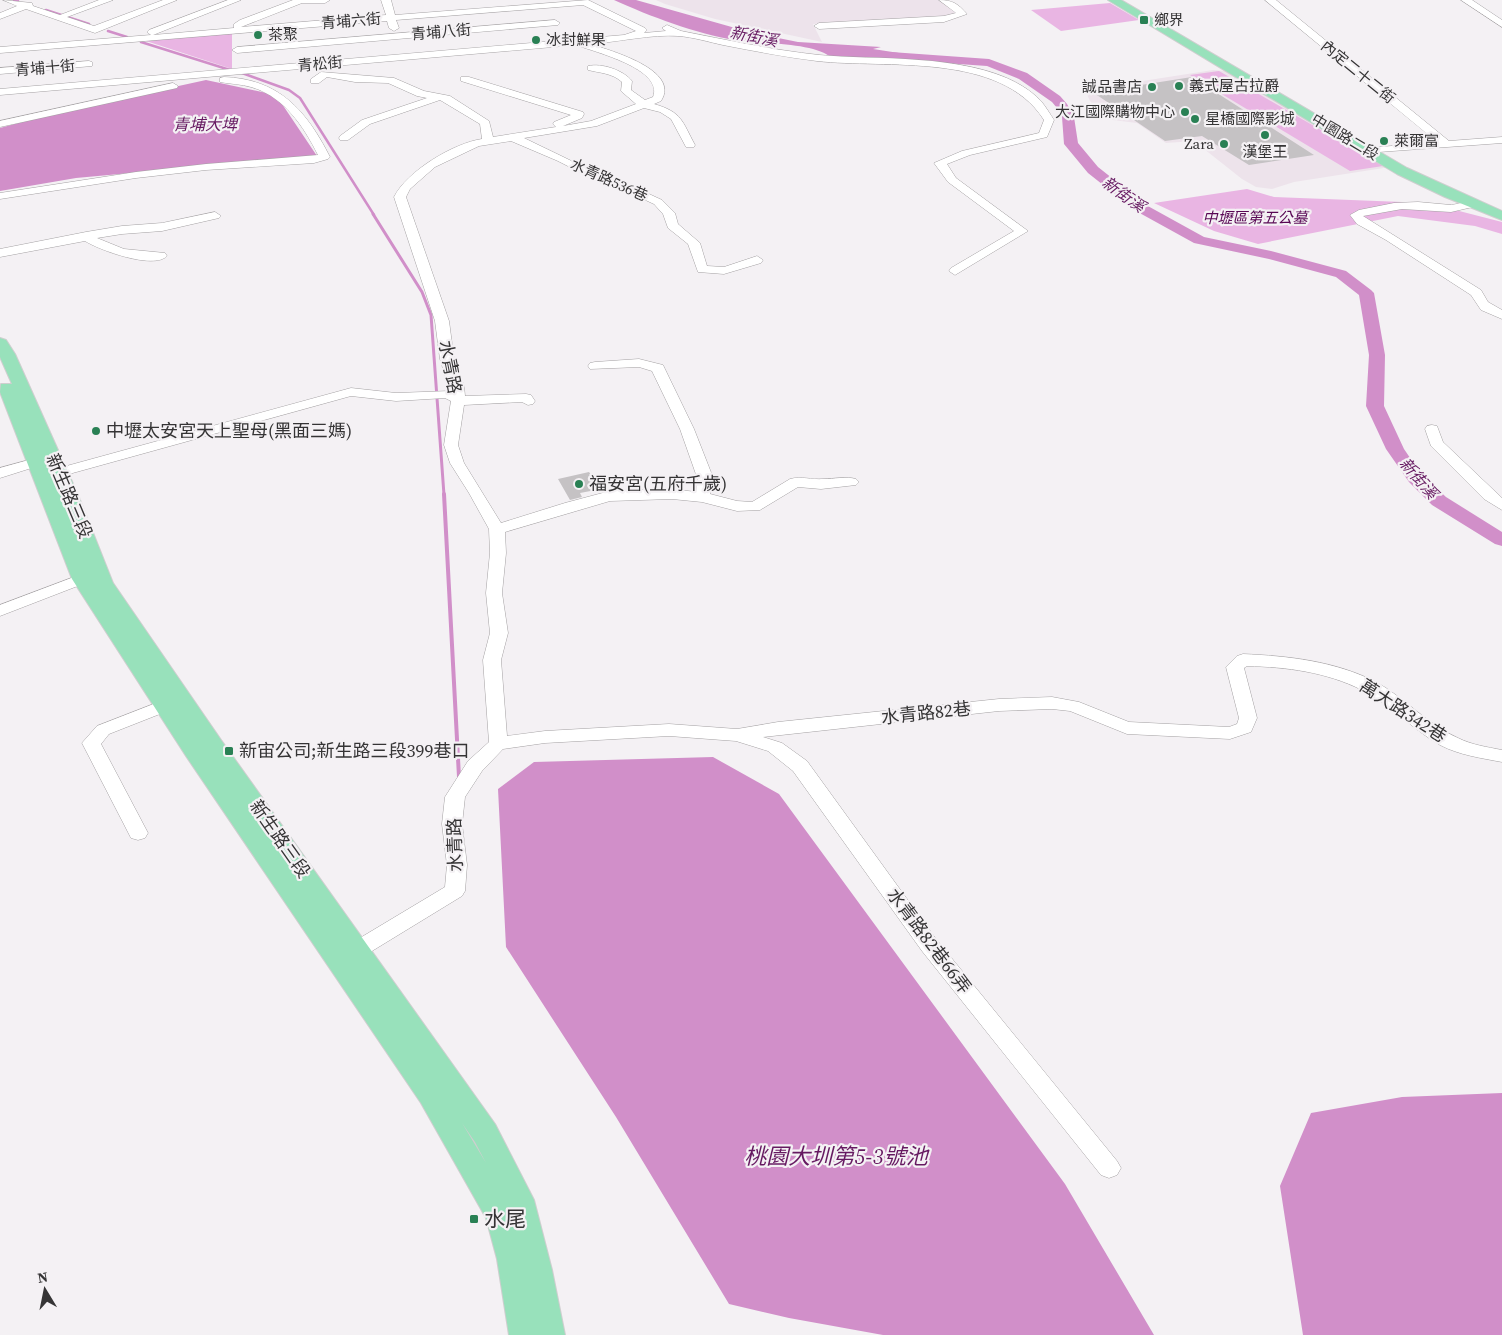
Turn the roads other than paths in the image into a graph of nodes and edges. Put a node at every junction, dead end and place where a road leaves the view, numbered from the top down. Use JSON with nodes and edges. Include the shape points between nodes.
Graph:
{"nodes":[{"id":1,"x":8,"y":0,"type":"edge"},
{"id":2,"x":108,"y":0,"type":"edge"},
{"id":3,"x":172,"y":0,"type":"edge"},
{"id":4,"x":236,"y":0,"type":"edge"},
{"id":5,"x":301,"y":0,"type":"edge"},
{"id":6,"x":325,"y":0,"type":"edge"},
{"id":7,"x":386,"y":0,"type":"edge"},
{"id":8,"x":392,"y":0,"type":"edge"},
{"id":9,"x":944,"y":0,"type":"edge"},
{"id":10,"x":1118,"y":0,"type":"edge"},
{"id":11,"x":1270,"y":0,"type":"edge"},
{"id":12,"x":1466,"y":0,"type":"edge"},
{"id":13,"x":582,"y":1,"type":"edge"},
{"id":14,"x":29,"y":3,"type":"edge"},
{"id":15,"x":546,"y":5,"type":"junction"},
{"id":16,"x":0,"y":14,"type":"edge"},
{"id":17,"x":65,"y":15,"type":"junction"},
{"id":18,"x":391,"y":18,"type":"junction"},
{"id":19,"x":1502,"y":24,"type":"edge"},
{"id":20,"x":819,"y":26,"type":"dead end"},
{"id":21,"x":97,"y":28,"type":"junction"},
{"id":22,"x":666,"y":28,"type":"dead end"},
{"id":23,"x":236,"y":31,"type":"junction"},
{"id":24,"x":560,"y":33,"type":"junction"},
{"id":25,"x":678,"y":33,"type":"junction"},
{"id":26,"x":396,"y":36,"type":"junction"},
{"id":27,"x":626,"y":38,"type":"junction"},
{"id":28,"x":140,"y":39,"type":"junction"},
{"id":29,"x":577,"y":42,"type":"junction"},
{"id":30,"x":92,"y":43,"type":"junction"},
{"id":31,"x":0,"y":50,"type":"edge"},
{"id":32,"x":402,"y":57,"type":"junction"},
{"id":33,"x":237,"y":61,"type":"junction"},
{"id":34,"x":89,"y":64,"type":"junction"},
{"id":35,"x":591,"y":68,"type":"dead end"},
{"id":36,"x":0,"y":71,"type":"edge"},
{"id":37,"x":465,"y":79,"type":"dead end"},
{"id":38,"x":315,"y":80,"type":"dead end"},
{"id":39,"x":84,"y":85,"type":"junction"},
{"id":40,"x":0,"y":92,"type":"edge"},
{"id":41,"x":436,"y":98,"type":"junction"},
{"id":42,"x":643,"y":104,"type":"junction"},
{"id":43,"x":0,"y":124,"type":"edge"},
{"id":44,"x":562,"y":130,"type":"junction"},
{"id":45,"x":344,"y":138,"type":"dead end"},
{"id":46,"x":513,"y":138,"type":"junction"},
{"id":47,"x":1502,"y":140,"type":"edge"},
{"id":48,"x":488,"y":141,"type":"junction"},
{"id":49,"x":1446,"y":144,"type":"junction"},
{"id":50,"x":690,"y":145,"type":"dead end"},
{"id":51,"x":1374,"y":150,"type":"junction"},
{"id":52,"x":0,"y":196,"type":"edge"},
{"id":53,"x":1473,"y":204,"type":"junction"},
{"id":54,"x":1502,"y":209,"type":"edge"},
{"id":55,"x":216,"y":216,"type":"dead end"},
{"id":56,"x":1502,"y":216,"type":"edge"},
{"id":57,"x":86,"y":236,"type":"junction"},
{"id":58,"x":0,"y":254,"type":"edge"},
{"id":59,"x":161,"y":256,"type":"dead end"},
{"id":60,"x":757,"y":260,"type":"dead end"},
{"id":61,"x":955,"y":271,"type":"dead end"},
{"id":62,"x":1502,"y":315,"type":"edge"},
{"id":63,"x":0,"y":343,"type":"edge"},
{"id":64,"x":595,"y":366,"type":"dead end"},
{"id":65,"x":0,"y":371,"type":"edge"},
{"id":66,"x":452,"y":396,"type":"junction"},
{"id":67,"x":528,"y":401,"type":"dead end"},
{"id":68,"x":1432,"y":428,"type":"dead end"},
{"id":69,"x":46,"y":471,"type":"junction"},
{"id":70,"x":0,"y":473,"type":"edge"},
{"id":71,"x":851,"y":482,"type":"dead end"},
{"id":72,"x":702,"y":497,"type":"junction"},
{"id":73,"x":1502,"y":505,"type":"edge"},
{"id":74,"x":497,"y":529,"type":"junction"},
{"id":75,"x":82,"y":579,"type":"junction"},
{"id":76,"x":0,"y":611,"type":"edge"},
{"id":77,"x":1274,"y":661,"type":"joint"},
{"id":78,"x":164,"y":706,"type":"junction"},
{"id":79,"x":737,"y":735,"type":"junction"},
{"id":80,"x":498,"y":744,"type":"junction"},
{"id":81,"x":1502,"y":756,"type":"edge"},
{"id":82,"x":138,"y":833,"type":"dead end"},
{"id":83,"x":348,"y":955,"type":"junction"},
{"id":84,"x":1109,"y":1168,"type":"dead end"},
{"id":85,"x":525,"y":1335,"type":"edge"},
{"id":86,"x":549,"y":1335,"type":"edge"}],
"edges":[{"from":1,"to":14,"type":"street"},
{"from":2,"to":17,"type":"street"},
{"from":3,"to":21,"type":"street"},
{"from":4,"to":28,"type":"street","via":[[140,36]]},
{"from":5,"to":6,"type":"street"},
{"from":5,"to":23,"type":"street","via":[[243,22]]},
{"from":7,"to":8,"type":"street"},
{"from":7,"to":18,"type":"street"},
{"from":9,"to":20,"type":"street","via":[[962,14],[944,19]]},
{"from":10,"to":51,"type":"main road","name":"中園路二段"},
{"from":11,"to":49,"type":"street","name":"內定二十二街"},
{"from":12,"to":19,"type":"street"},
{"from":13,"to":15,"type":"street","name":"青埔六街"},
{"from":13,"to":27,"type":"street","name":"青松街","via":[[642,30]]},
{"from":14,"to":16,"type":"street"},
{"from":14,"to":17,"type":"street"},
{"from":14,"to":21,"type":"street"},
{"from":15,"to":18,"type":"street","name":"青埔六街"},
{"from":15,"to":24,"type":"street"},
{"from":17,"to":21,"type":"street"},
{"from":18,"to":23,"type":"street","name":"青埔六街"},
{"from":18,"to":26,"type":"street"},
{"from":21,"to":30,"type":"street"},
{"from":22,"to":25,"type":"street"},
{"from":23,"to":28,"type":"street","name":"青埔六街"},
{"from":23,"to":33,"type":"street"},
{"from":24,"to":26,"type":"street","name":"青埔八街"},
{"from":24,"to":29,"type":"street","name":"青松街"},
{"from":24,"to":32,"type":"street","name":"青松街"},
{"from":25,"to":27,"type":"street"},
{"from":25,"to":61,"type":"street","via":[[812,57],[954,68],[1006,82],[1037,102],[1049,120],[1044,134],[966,153],[940,164],[952,180],[1022,231]]},
{"from":26,"to":32,"type":"street"},
{"from":26,"to":33,"type":"street","name":"青埔八街"},
{"from":27,"to":29,"type":"street","name":"青松街"},
{"from":28,"to":30,"type":"street","name":"青埔六街"},
{"from":29,"to":42,"type":"street","name":"水青路","via":[[632,62],[655,78],[659,83],[658,99]]},
{"from":30,"to":31,"type":"street","name":"青埔六街"},
{"from":30,"to":34,"type":"street"},
{"from":32,"to":33,"type":"street","name":"青松街"},
{"from":33,"to":39,"type":"street","name":"青松街"},
{"from":34,"to":36,"type":"street","name":"青埔十街"},
{"from":34,"to":39,"type":"street"},
{"from":35,"to":42,"type":"street","via":[[624,78],[626,91]]},
{"from":37,"to":44,"type":"street","via":[[579,114],[558,125]]},
{"from":38,"to":41,"type":"street","via":[[325,74],[381,79]]},
{"from":39,"to":40,"type":"street","name":"青松街"},
{"from":41,"to":45,"type":"street","via":[[366,122]]},
{"from":41,"to":48,"type":"street","via":[[446,98],[485,123]]},
{"from":42,"to":44,"type":"street","name":"水青路","via":[[593,124]]},
{"from":42,"to":50,"type":"street","via":[[675,117]]},
{"from":43,"to":52,"type":"street","via":[[197,81],[235,80],[282,98],[303,123],[324,157],[136,175]]},
{"from":44,"to":46,"type":"street","name":"水青路"},
{"from":46,"to":48,"type":"street","name":"水青路"},
{"from":46,"to":60,"type":"street","name":"水青路536巷","via":[[658,202],[669,213],[672,225],[694,243],[702,268],[711,271],[731,269]]},
{"from":47,"to":49,"type":"street"},
{"from":48,"to":66,"type":"street","name":"水青路","via":[[476,143],[431,165],[405,187],[400,197],[442,321],[447,359],[457,386]]},
{"from":49,"to":51,"type":"street"},
{"from":51,"to":53,"type":"main road","name":"中園路二段","via":[[1416,178]]},
{"from":51,"to":54,"type":"main road","name":"中園路二段","via":[[1424,176]]},
{"from":53,"to":56,"type":"main road","name":"中園路二段"},
{"from":53,"to":62,"type":"street","via":[[1451,209],[1400,206],[1356,215],[1476,294],[1483,306]]},
{"from":55,"to":57,"type":"street","via":[[162,227]]},
{"from":57,"to":58,"type":"street"},
{"from":57,"to":59,"type":"street","via":[[108,249],[137,256]]},
{"from":63,"to":69,"type":"main road","name":"新生路三段","via":[[7,354]]},
{"from":64,"to":72,"type":"street","via":[[639,363],[658,368],[687,429],[706,480]]},
{"from":65,"to":69,"type":"main road","name":"新生路三段"},
{"from":66,"to":67,"type":"street","via":[[465,401],[526,398]]},
{"from":66,"to":69,"type":"street","via":[[396,398],[351,392]]},
{"from":66,"to":74,"type":"street","name":"水青路","via":[[451,445],[457,463]]},
{"from":68,"to":73,"type":"street","via":[[1436,442]]},
{"from":69,"to":70,"type":"street"},
{"from":69,"to":75,"type":"main road","name":"新生路三段"},
{"from":69,"to":83,"type":"main road","name":"新生路三段","via":[[104,584]]},
{"from":71,"to":72,"type":"street","via":[[795,482],[755,507]]},
{"from":72,"to":74,"type":"street","via":[[672,494],[610,496]]},
{"from":74,"to":80,"type":"street","name":"水青路","via":[[494,593],[499,633],[492,660]]},
{"from":75,"to":76,"type":"street"},
{"from":75,"to":78,"type":"main road","name":"新生路三段"},
{"from":77,"to":79,"type":"street","name":"水青路82巷","via":[[1243,660],[1235,667],[1248,718],[1245,728],[1230,733],[1127,728],[1073,706],[1052,703],[999,705]]},
{"from":77,"to":81,"type":"street","name":"萬大路342巷","via":[[1348,676],[1370,687],[1443,739],[1465,748]]},
{"from":78,"to":82,"type":"street","via":[[103,730],[92,743]]},
{"from":78,"to":83,"type":"main road","name":"新生路三段"},
{"from":79,"to":80,"type":"street","name":"水青路82巷","via":[[668,730],[545,737]]},
{"from":79,"to":84,"type":"street","name":"水青路82巷66弄","via":[[775,747],[800,766],[929,944]]},
{"from":80,"to":83,"type":"street","name":"水青路","via":[[475,766],[455,797],[452,824],[457,865],[455,891]]},
{"from":83,"to":85,"type":"main road","name":"新生路三段","via":[[500,1215],[512,1259]]},
{"from":83,"to":86,"type":"main road","name":"新生路三段","via":[[484,1133],[519,1200]]}]}
